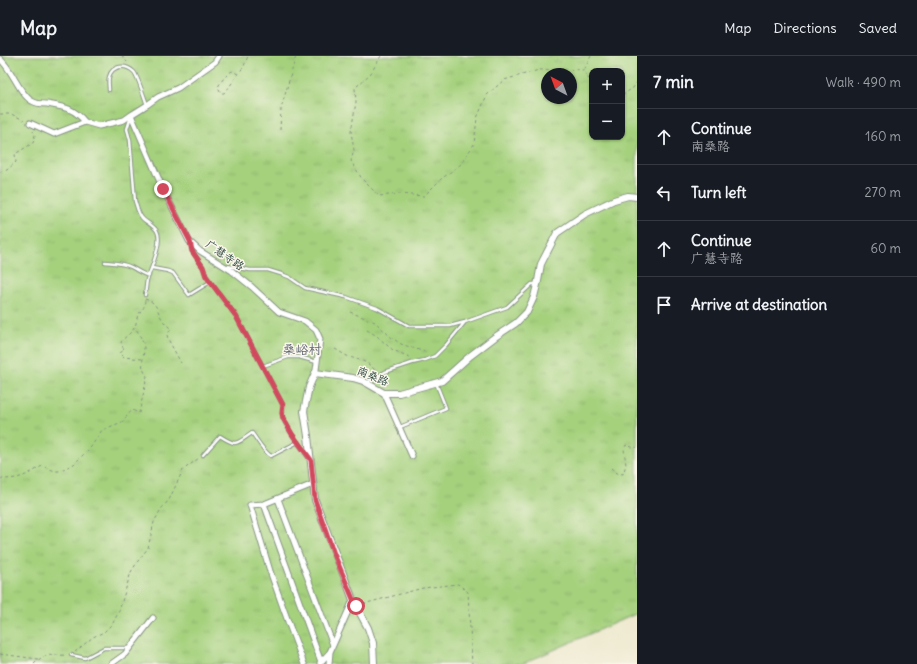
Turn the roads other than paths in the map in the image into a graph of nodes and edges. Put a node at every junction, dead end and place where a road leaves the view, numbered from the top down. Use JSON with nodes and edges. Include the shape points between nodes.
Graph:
{"nodes":[{"id":1,"x":219,"y":56,"type":"edge"},
{"id":2,"x":0,"y":59,"type":"edge"},
{"id":3,"x":109,"y":90,"type":"dead end"},
{"id":4,"x":147,"y":105,"type":"junction"},
{"id":5,"x":131,"y":115,"type":"junction"},
{"id":6,"x":86,"y":122,"type":"junction"},
{"id":7,"x":30,"y":124,"type":"road end"},
{"id":8,"x":637,"y":197,"type":"edge"},
{"id":9,"x":190,"y":241,"type":"junction"},
{"id":10,"x":105,"y":262,"type":"dead end"},
{"id":11,"x":222,"y":265,"type":"junction"},
{"id":12,"x":152,"y":268,"type":"junction"},
{"id":13,"x":148,"y":276,"type":"junction"},
{"id":14,"x":210,"y":282,"type":"junction"},
{"id":15,"x":538,"y":284,"type":"junction"},
{"id":16,"x":145,"y":296,"type":"road end"},
{"id":17,"x":465,"y":322,"type":"junction"},
{"id":18,"x":317,"y":362,"type":"junction"},
{"id":19,"x":262,"y":366,"type":"junction"},
{"id":20,"x":315,"y":373,"type":"junction"},
{"id":21,"x":366,"y":383,"type":"junction"},
{"id":22,"x":436,"y":383,"type":"junction"},
{"id":23,"x":384,"y":393,"type":"junction"},
{"id":24,"x":399,"y":428,"type":"junction"},
{"id":25,"x":298,"y":442,"type":"junction"},
{"id":26,"x":203,"y":455,"type":"road end"},
{"id":27,"x":412,"y":456,"type":"dead end"},
{"id":28,"x":311,"y":460,"type":"junction"},
{"id":29,"x":313,"y":484,"type":"junction"},
{"id":30,"x":278,"y":499,"type":"junction"},
{"id":31,"x":264,"y":504,"type":"junction"},
{"id":32,"x":355,"y":603,"type":"junction"},
{"id":33,"x":153,"y":618,"type":"dead end"},
{"id":34,"x":333,"y":645,"type":"junction"},
{"id":35,"x":129,"y":648,"type":"junction"},
{"id":36,"x":330,"y":652,"type":"junction"},
{"id":37,"x":71,"y":655,"type":"road end"},
{"id":38,"x":321,"y":663,"type":"edge"},
{"id":39,"x":111,"y":664,"type":"edge"},
{"id":40,"x":304,"y":664,"type":"edge"},
{"id":41,"x":329,"y":664,"type":"edge"},
{"id":42,"x":374,"y":664,"type":"edge"}],
"edges":[{"from":1,"to":4,"type":"street","via":[[215,62],[178,88]]},
{"from":2,"to":6,"type":"street","via":[[6,64],[28,99],[36,103],[65,107],[75,111]]},
{"from":3,"to":4,"type":"lane","via":[[108,77],[112,71],[118,66],[126,67],[134,72]]},
{"from":4,"to":5,"type":"street"},
{"from":5,"to":6,"type":"street","via":[[124,120],[99,126]]},
{"from":5,"to":9,"type":"street","name":"广慧寺路","via":[[163,189]]},
{"from":5,"to":12,"type":"lane","via":[[128,128],[135,201],[142,218],[158,232],[158,246]]},
{"from":6,"to":7,"type":"street","via":[[54,134]]},
{"from":8,"to":15,"type":"street","name":"南桑路","via":[[628,196],[614,200],[585,214],[557,233],[541,264]]},
{"from":9,"to":11,"type":"street","name":"广慧寺路"},
{"from":9,"to":14,"type":"lane","via":[[192,251]]},
{"from":10,"to":13,"type":"lane","via":[[122,263]]},
{"from":11,"to":17,"type":"lane","via":[[281,274],[305,288],[346,297],[377,308],[409,326],[450,326]]},
{"from":11,"to":18,"type":"street","name":"广慧寺路","via":[[252,287],[279,312],[305,321],[316,330],[320,338]]},
{"from":12,"to":13,"type":"lane"},
{"from":12,"to":14,"type":"lane","via":[[173,273],[189,295]]},
{"from":13,"to":16,"type":"lane"},
{"from":14,"to":19,"type":"lane","via":[[236,316]]},
{"from":15,"to":17,"type":"lane","via":[[532,284],[507,307]]},
{"from":15,"to":22,"type":"street","name":"南桑路","via":[[527,312],[442,381]]},
{"from":17,"to":21,"type":"lane","via":[[435,356],[385,372]]},
{"from":18,"to":19,"type":"lane","via":[[288,357]]},
{"from":18,"to":20,"type":"street","name":"广慧寺路"},
{"from":19,"to":25,"type":"lane","via":[[283,405],[283,418]]},
{"from":20,"to":21,"type":"street","name":"南桑路","via":[[353,378]]},
{"from":20,"to":28,"type":"street","via":[[304,411]]},
{"from":21,"to":23,"type":"street","name":"南桑路"},
{"from":22,"to":23,"type":"street","name":"南桑路","via":[[399,393]]},
{"from":22,"to":24,"type":"lane","via":[[446,408]]},
{"from":23,"to":24,"type":"street"},
{"from":24,"to":27,"type":"street"},
{"from":25,"to":26,"type":"lane","via":[[271,456],[252,433],[237,444],[220,436]]},
{"from":25,"to":28,"type":"lane"},
{"from":28,"to":29,"type":"street"},
{"from":29,"to":30,"type":"street"},
{"from":29,"to":32,"type":"street","via":[[315,500],[334,554]]},
{"from":30,"to":31,"type":"street"},
{"from":30,"to":34,"type":"street"},
{"from":31,"to":38,"type":"street"},
{"from":31,"to":40,"type":"street","via":[[250,505],[270,571]]},
{"from":32,"to":34,"type":"street"},
{"from":32,"to":42,"type":"street","via":[[373,643]]},
{"from":33,"to":35,"type":"street"},
{"from":34,"to":36,"type":"street"},
{"from":35,"to":37,"type":"lane","via":[[104,648],[85,658]]},
{"from":35,"to":39,"type":"street"},
{"from":36,"to":38,"type":"street"},
{"from":36,"to":41,"type":"street"}]}
